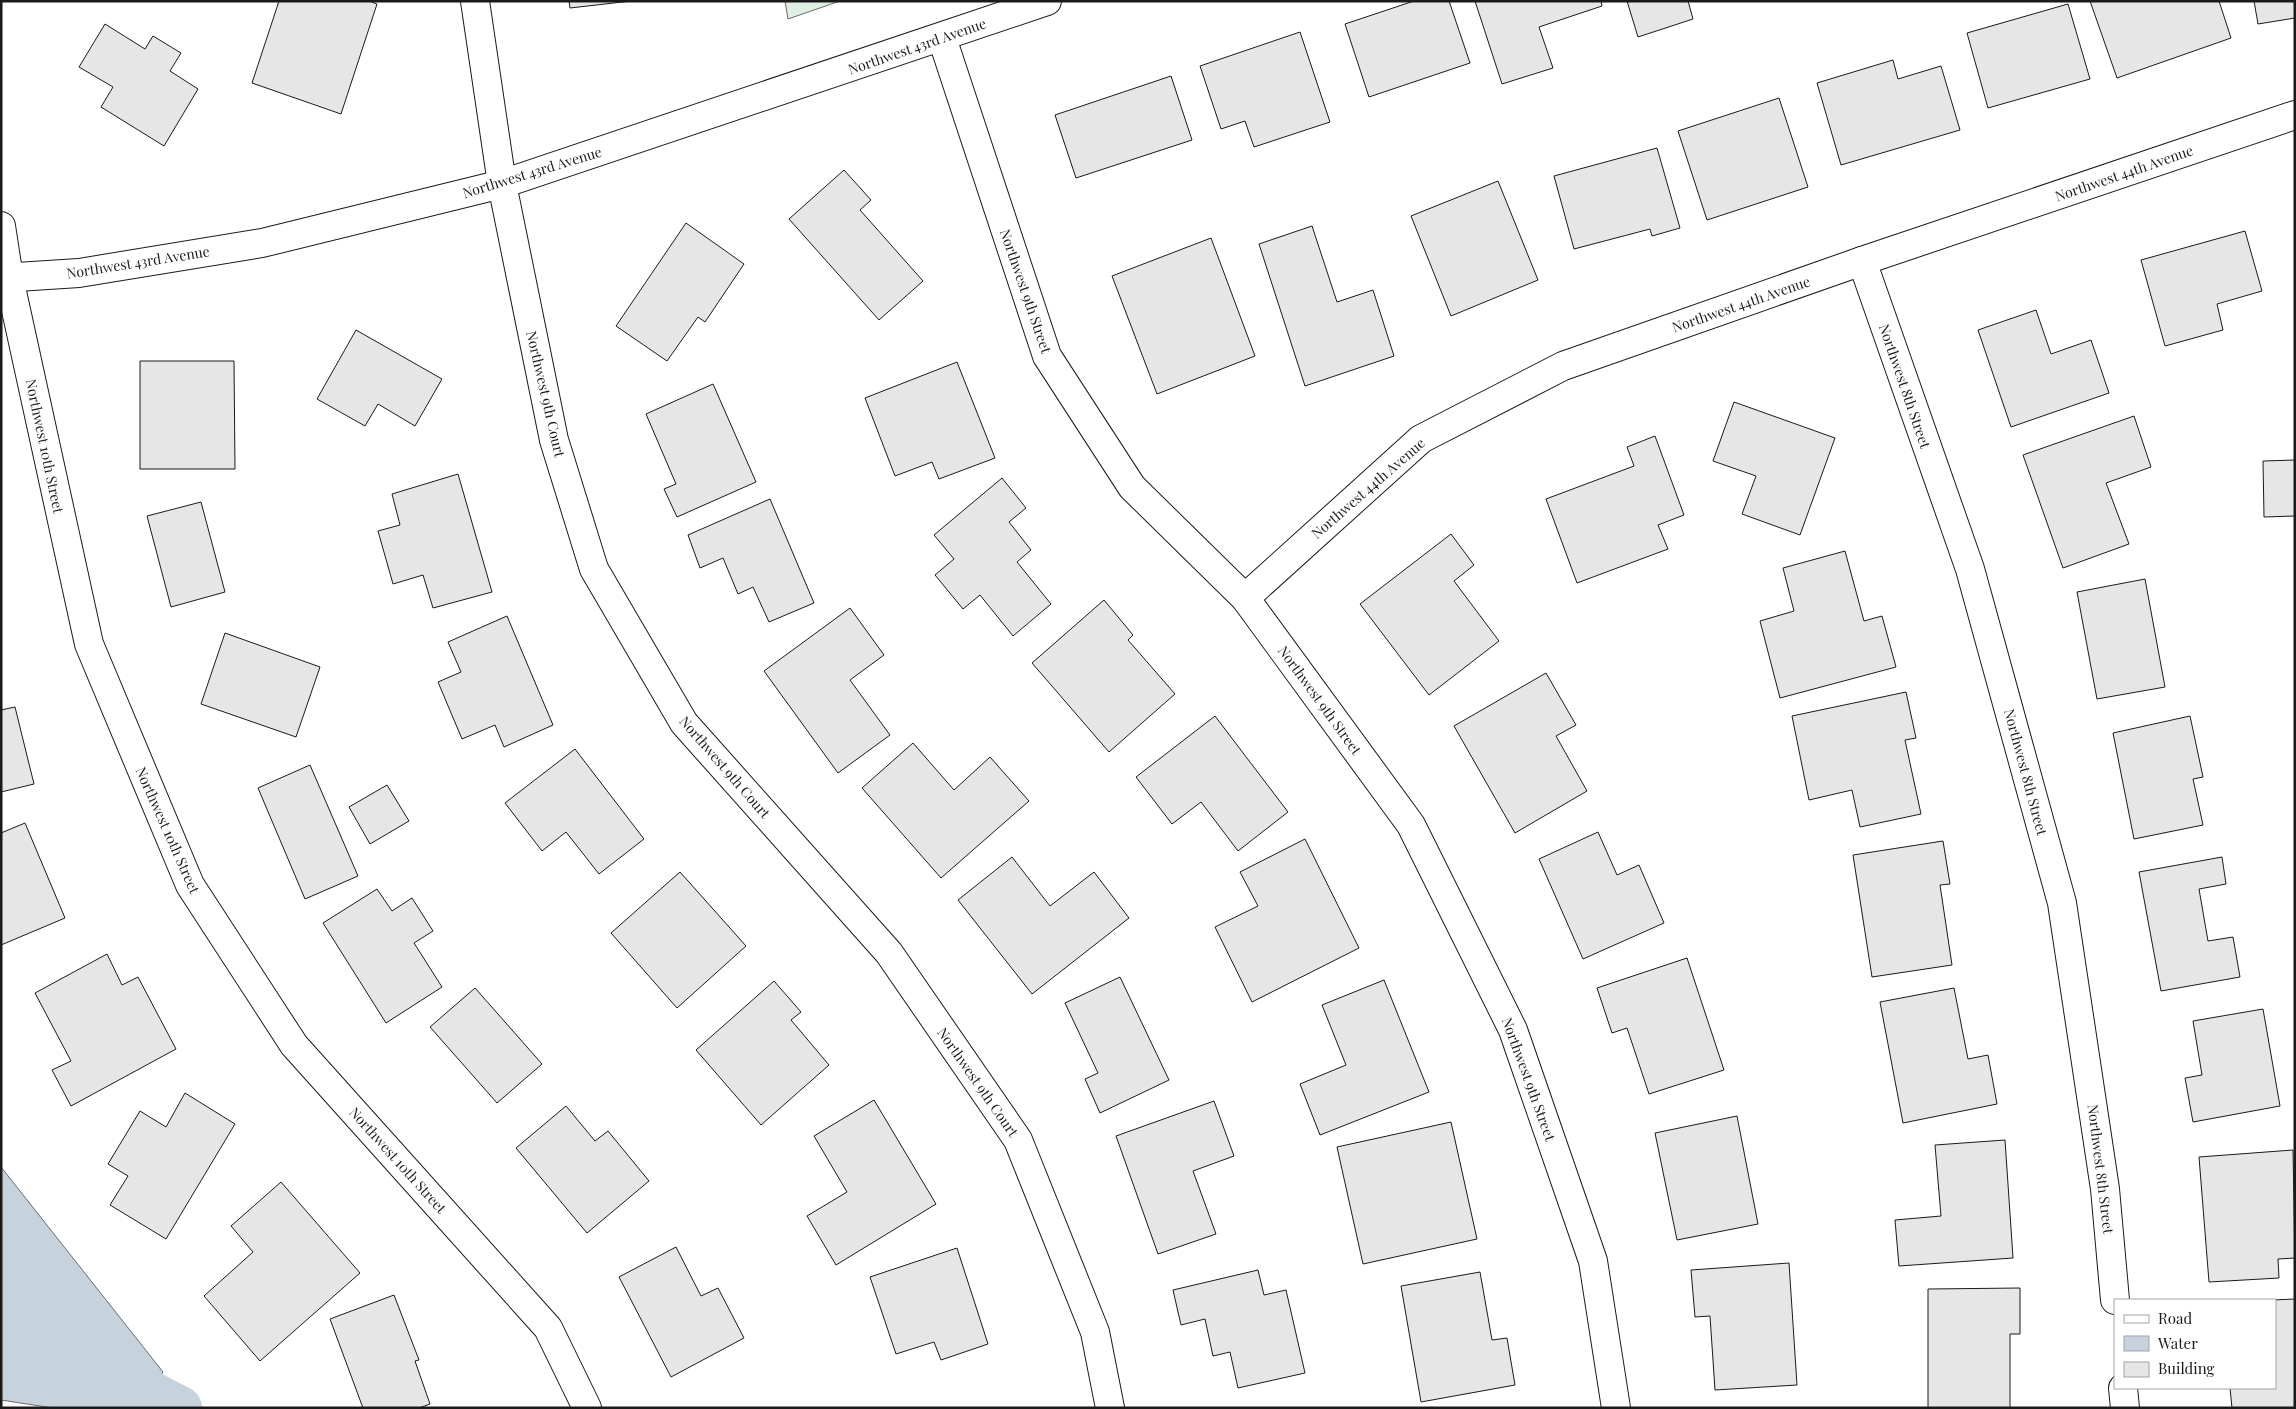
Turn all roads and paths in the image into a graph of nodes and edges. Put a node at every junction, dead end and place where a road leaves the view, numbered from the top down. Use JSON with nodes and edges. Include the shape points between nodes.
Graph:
{"nodes":[{"id":1,"x":475,"y":1,"type":"edge"},
{"id":2,"x":1047,"y":1,"type":"edge"},
{"id":3,"x":942,"y":38,"type":"junction"},
{"id":4,"x":2295,"y":115,"type":"edge"},
{"id":5,"x":502,"y":184,"type":"junction"},
{"id":6,"x":1,"y":226,"type":"edge"},
{"id":7,"x":1862,"y":261,"type":"junction"},
{"id":8,"x":5,"y":278,"type":"edge"},
{"id":9,"x":1245,"y":598,"type":"junction"},
{"id":10,"x":2116,"y":1299,"type":"edge"},
{"id":11,"x":2123,"y":1389,"type":"edge"},
{"id":12,"x":587,"y":1408,"type":"edge"},
{"id":13,"x":1110,"y":1408,"type":"edge"},
{"id":14,"x":1616,"y":1408,"type":"edge"},
{"id":15,"x":2125,"y":1408,"type":"edge"}],
"edges":[{"from":1,"to":5,"type":"street","name":"Northwest 9th Court"},
{"from":2,"to":3,"type":"street","name":"Northwest 43rd Avenue"},
{"from":3,"to":5,"type":"street","name":"Northwest 43rd Avenue"},
{"from":3,"to":9,"type":"street","name":"Northwest 9th Street","via":[[1047,356],[1132,487]]},
{"from":4,"to":7,"type":"street","name":"Northwest 44th Avenue"},
{"from":5,"to":8,"type":"street","name":"Northwest 43rd Avenue","via":[[262,243],[79,273]]},
{"from":5,"to":13,"type":"street","name":"Northwest 9th Court","via":[[554,440],[594,569],[684,723],[888,953],[1018,1140],[1095,1332]]},
{"from":6,"to":8,"type":"street","name":"Northwest 10th Street"},
{"from":7,"to":9,"type":"street","name":"Northwest 44th Avenue","via":[[1563,366],[1421,439]]},
{"from":7,"to":10,"type":"street","name":"Northwest 8th Street","via":[[1970,569],[2062,903],[2105,1189]]},
{"from":8,"to":12,"type":"street","name":"Northwest 10th Street","via":[[89,644],[190,885],[294,1045],[548,1328]]},
{"from":9,"to":14,"type":"street","name":"Northwest 9th Street","via":[[1411,825],[1513,1030],[1593,1261]]},
{"from":11,"to":15,"type":"street"}]}
